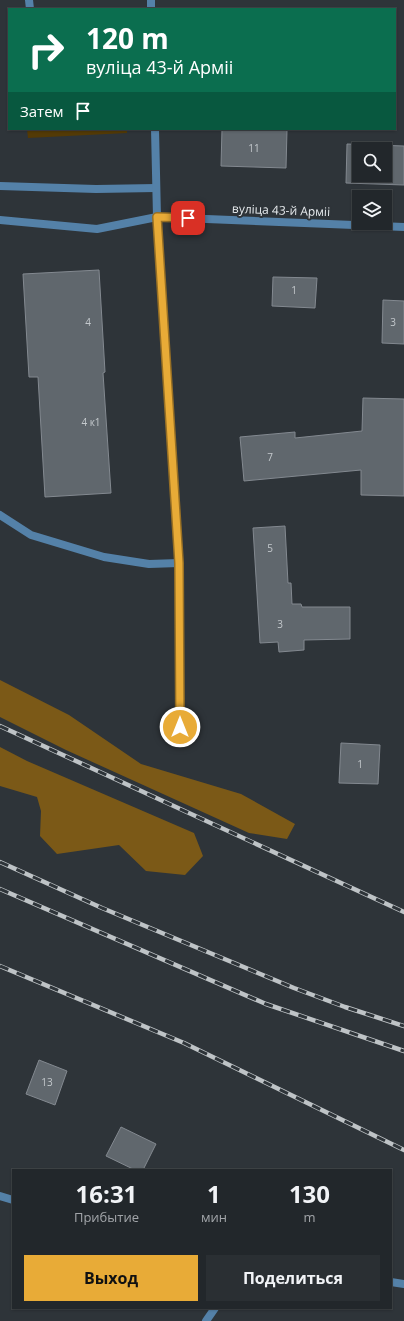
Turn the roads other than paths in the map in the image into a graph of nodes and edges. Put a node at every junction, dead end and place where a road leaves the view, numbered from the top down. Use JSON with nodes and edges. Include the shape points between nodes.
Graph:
{"nodes":[{"id":1,"x":154,"y":130,"type":"edge"},
{"id":2,"x":0,"y":186,"type":"edge"},
{"id":3,"x":156,"y":188,"type":"junction"},
{"id":4,"x":157,"y":217,"type":"junction"},
{"id":5,"x":0,"y":220,"type":"edge"},
{"id":6,"x":404,"y":227,"type":"edge"},
{"id":7,"x":0,"y":515,"type":"edge"},
{"id":8,"x":179,"y":563,"type":"junction"},
{"id":9,"x":180,"y":727,"type":"dead end"},
{"id":10,"x":0,"y":1196,"type":"edge"},
{"id":11,"x":12,"y":1200,"type":"edge"},
{"id":12,"x":392,"y":1282,"type":"edge"},
{"id":13,"x":404,"y":1284,"type":"edge"},
{"id":14,"x":214,"y":1309,"type":"edge"},
{"id":15,"x":206,"y":1321,"type":"edge"}],
"edges":[{"from":1,"to":3,"type":"street"},
{"from":2,"to":3,"type":"street"},
{"from":3,"to":4,"type":"street"},
{"from":4,"to":5,"type":"street","name":"вуліца 43-й Арміі","via":[[97,229]]},
{"from":4,"to":6,"type":"street","name":"вуліца 43-й Арміі"},
{"from":4,"to":8,"type":"street"},
{"from":7,"to":8,"type":"street","via":[[31,535],[104,557],[148,564]]},
{"from":8,"to":9,"type":"street"},
{"from":10,"to":11,"type":"street"},
{"from":12,"to":13,"type":"street"},
{"from":14,"to":15,"type":"street"}]}
